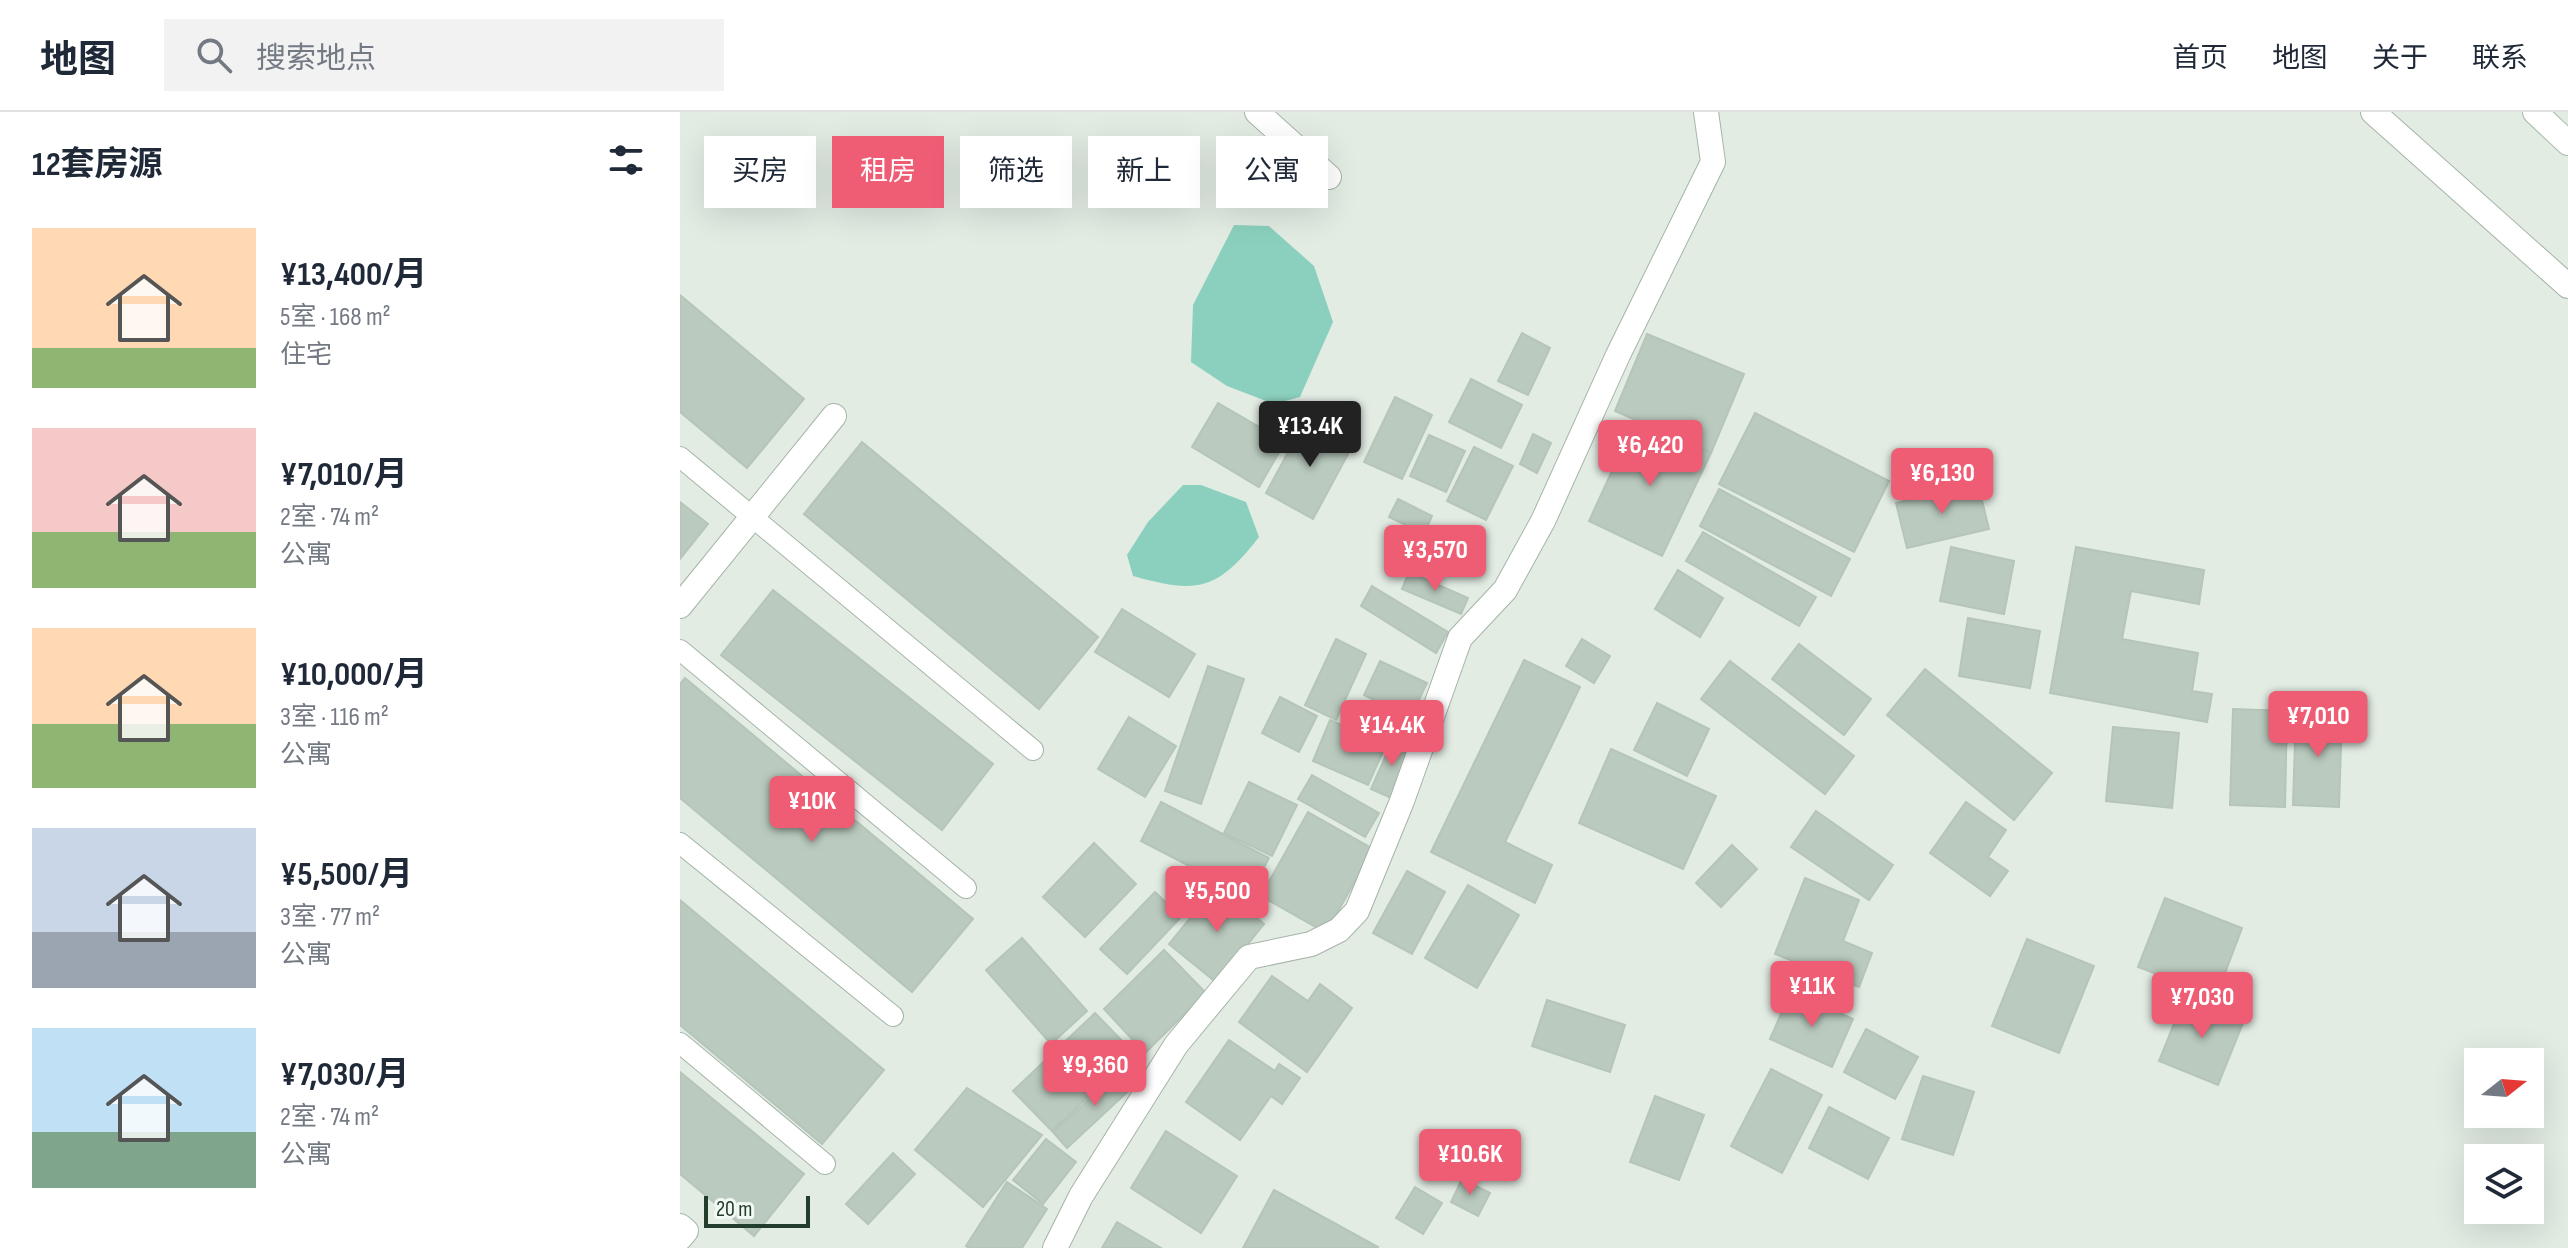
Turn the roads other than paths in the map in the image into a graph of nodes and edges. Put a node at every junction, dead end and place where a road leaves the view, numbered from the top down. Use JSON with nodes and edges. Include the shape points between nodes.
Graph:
{"nodes":[{"id":1,"x":1257,"y":112,"type":"edge"},
{"id":2,"x":1706,"y":112,"type":"edge"},
{"id":3,"x":2373,"y":112,"type":"edge"},
{"id":4,"x":2535,"y":112,"type":"edge"},
{"id":5,"x":2568,"y":143,"type":"edge"},
{"id":6,"x":1329,"y":177,"type":"dead end"},
{"id":7,"x":2568,"y":286,"type":"edge"},
{"id":8,"x":834,"y":416,"type":"dead end"},
{"id":9,"x":680,"y":457,"type":"edge"},
{"id":10,"x":752,"y":517,"type":"junction"},
{"id":11,"x":680,"y":606,"type":"edge"},
{"id":12,"x":680,"y":650,"type":"edge"},
{"id":13,"x":1033,"y":750,"type":"dead end"},
{"id":14,"x":680,"y":843,"type":"edge"},
{"id":15,"x":966,"y":888,"type":"dead end"},
{"id":16,"x":893,"y":1016,"type":"dead end"},
{"id":17,"x":680,"y":1043,"type":"edge"},
{"id":18,"x":825,"y":1164,"type":"dead end"},
{"id":19,"x":1055,"y":1248,"type":"edge"}],
"edges":[{"from":1,"to":6,"type":"street"},
{"from":2,"to":19,"type":"street","via":[[1713,162],[1543,521],[1505,590],[1460,638],[1357,911],[1339,930],[1311,944],[1249,957],[1176,1045],[1081,1196]]},
{"from":3,"to":7,"type":"street"},
{"from":4,"to":5,"type":"street"},
{"from":8,"to":10,"type":"street"},
{"from":9,"to":10,"type":"lane"},
{"from":10,"to":11,"type":"street"},
{"from":10,"to":13,"type":"lane"},
{"from":12,"to":15,"type":"lane"},
{"from":14,"to":16,"type":"lane"},
{"from":17,"to":18,"type":"lane"}]}
